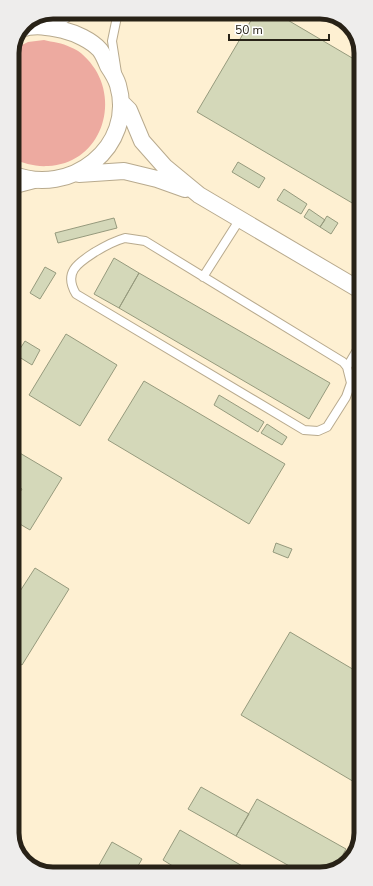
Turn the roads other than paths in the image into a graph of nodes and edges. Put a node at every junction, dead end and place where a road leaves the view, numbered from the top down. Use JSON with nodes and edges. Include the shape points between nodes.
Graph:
{"nodes":[{"id":1,"x":65,"y":19,"type":"edge"},
{"id":2,"x":117,"y":19,"type":"edge"},
{"id":3,"x":44,"y":26,"type":"junction"},
{"id":4,"x":30,"y":28,"type":"edge"},
{"id":5,"x":118,"y":83,"type":"junction"},
{"id":6,"x":121,"y":102,"type":"junction"},
{"id":7,"x":75,"y":174,"type":"junction"},
{"id":8,"x":19,"y":177,"type":"edge"},
{"id":9,"x":49,"y":181,"type":"junction"},
{"id":10,"x":19,"y":188,"type":"edge"},
{"id":11,"x":199,"y":195,"type":"junction"},
{"id":12,"x":240,"y":219,"type":"junction"},
{"id":13,"x":203,"y":277,"type":"junction"},
{"id":14,"x":354,"y":286,"type":"edge"},
{"id":15,"x":354,"y":355,"type":"edge"},
{"id":16,"x":347,"y":367,"type":"junction"}],
"edges":[{"from":1,"to":3,"type":"lane"},
{"from":2,"to":5,"type":"lane","via":[[112,41]]},
{"from":3,"to":4,"type":"street"},
{"from":3,"to":5,"type":"street","via":[[76,33],[99,50]]},
{"from":5,"to":6,"type":"street"},
{"from":6,"to":7,"type":"street","via":[[118,126],[107,149],[89,167]]},
{"from":6,"to":11,"type":"street","via":[[129,110],[142,141],[165,167]]},
{"from":7,"to":9,"type":"street"},
{"from":7,"to":11,"type":"street","via":[[124,171],[157,179]]},
{"from":8,"to":9,"type":"street"},
{"from":9,"to":10,"type":"lane"},
{"from":11,"to":12,"type":"street"},
{"from":12,"to":13,"type":"lane"},
{"from":12,"to":14,"type":"street"},
{"from":13,"to":16,"type":"lane","via":[[337,358]]},
{"from":13,"to":16,"type":"lane","via":[[145,241],[132,238],[110,243],[80,261],[71,276],[73,288],[81,298],[308,431],[323,430],[331,422],[349,390],[350,376]]},
{"from":15,"to":16,"type":"lane"}]}
